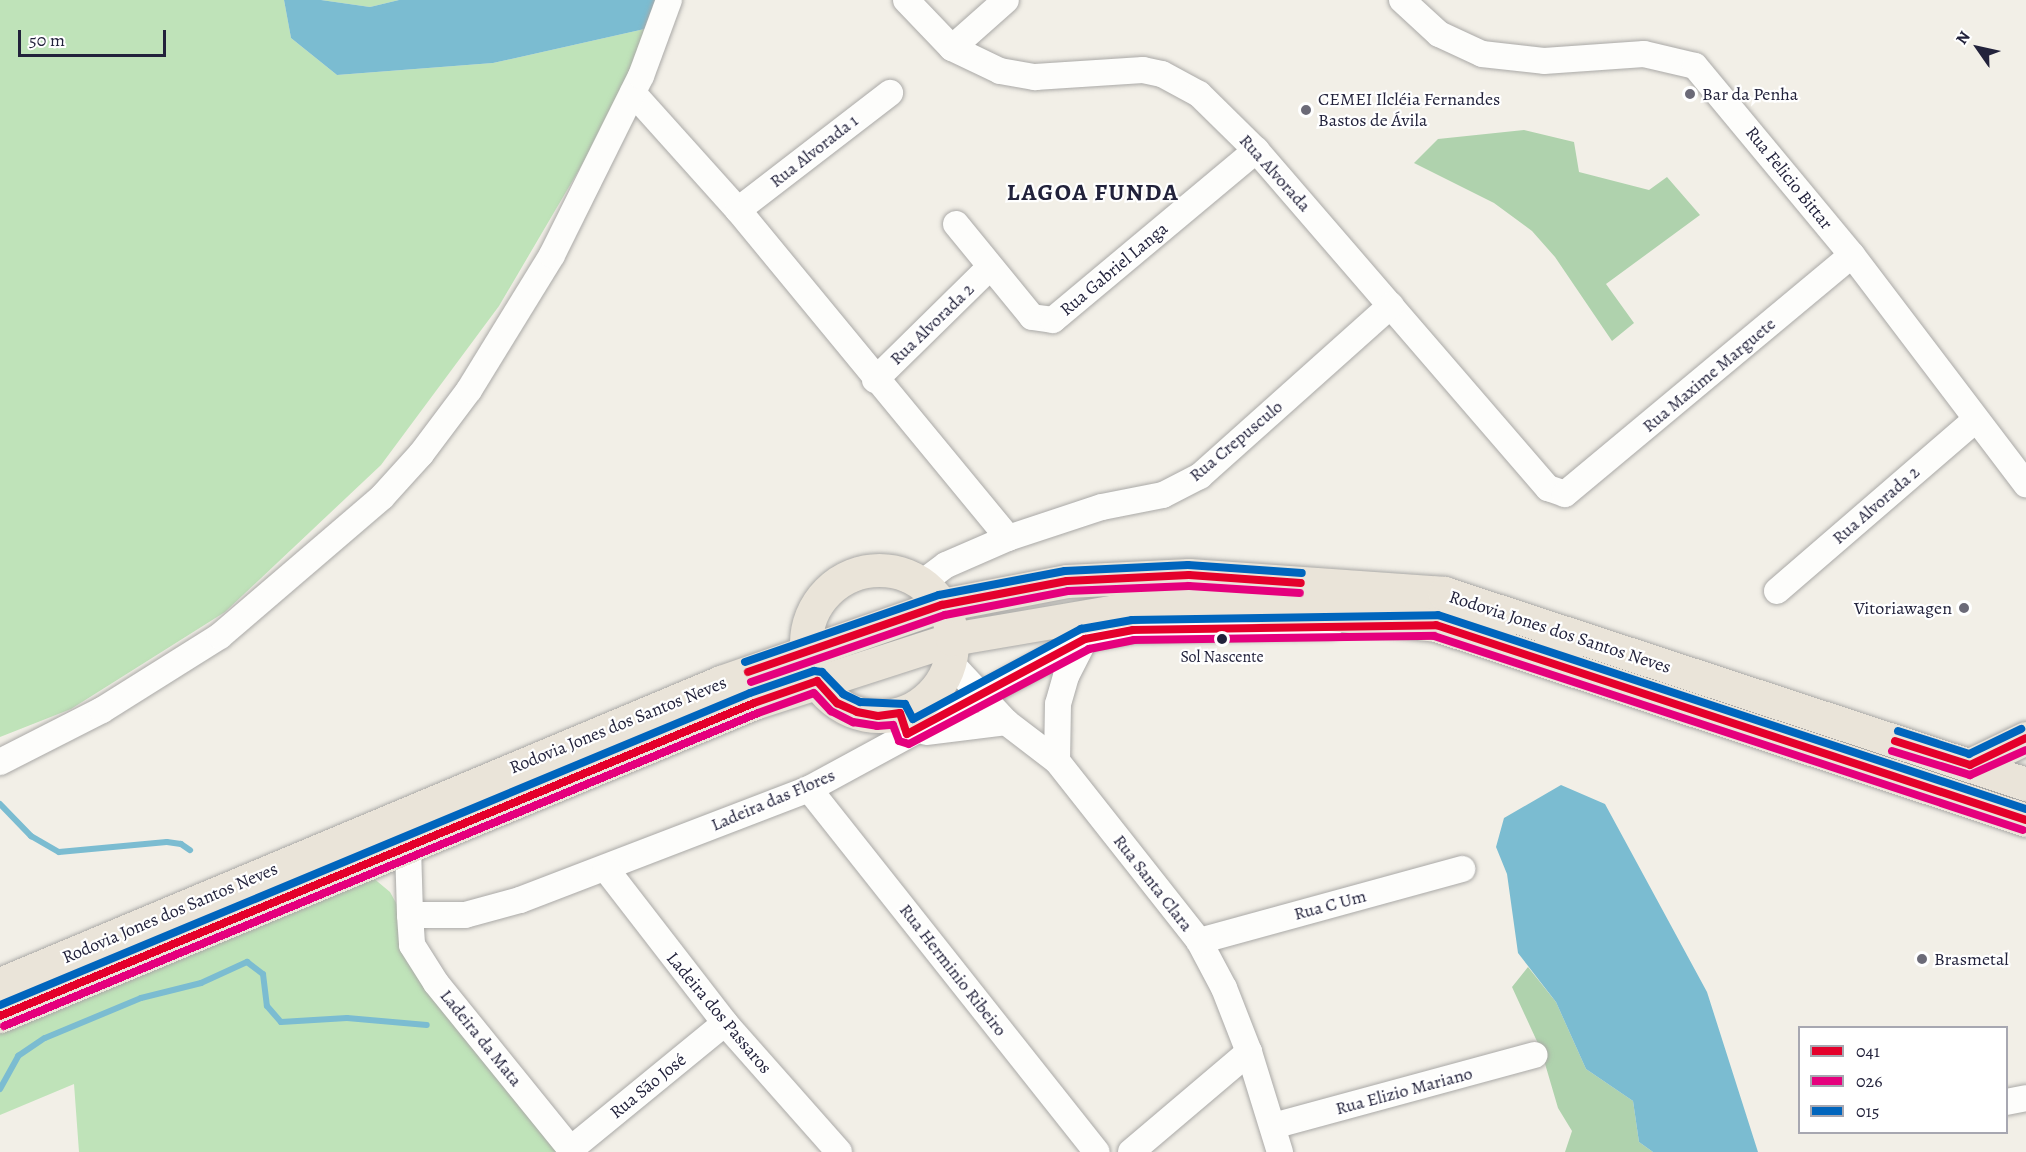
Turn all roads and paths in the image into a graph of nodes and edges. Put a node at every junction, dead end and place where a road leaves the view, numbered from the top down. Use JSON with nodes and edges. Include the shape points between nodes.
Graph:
{"nodes":[{"id":1,"x":669,"y":0,"type":"edge"},
{"id":2,"x":906,"y":0,"type":"edge"},
{"id":3,"x":1006,"y":0,"type":"edge"},
{"id":4,"x":1402,"y":0,"type":"edge"},
{"id":5,"x":952,"y":48,"type":"junction"},
{"id":6,"x":633,"y":93,"type":"junction"},
{"id":7,"x":890,"y":93,"type":"dead end"},
{"id":8,"x":1256,"y":150,"type":"junction"},
{"id":9,"x":738,"y":210,"type":"junction"},
{"id":10,"x":956,"y":224,"type":"dead end"},
{"id":11,"x":1852,"y":255,"type":"junction"},
{"id":12,"x":989,"y":268,"type":"junction"},
{"id":13,"x":1391,"y":305,"type":"junction"},
{"id":14,"x":875,"y":380,"type":"junction"},
{"id":15,"x":1975,"y":420,"type":"junction"},
{"id":16,"x":2026,"y":484,"type":"edge"},
{"id":17,"x":1565,"y":494,"type":"joint"},
{"id":18,"x":1008,"y":538,"type":"junction"},
{"id":19,"x":1778,"y":591,"type":"dead end"},
{"id":20,"x":932,"y":594,"type":"junction"},
{"id":21,"x":1436,"y":625,"type":"junction"},
{"id":22,"x":1085,"y":639,"type":"junction"},
{"id":23,"x":807,"y":650,"type":"junction"},
{"id":24,"x":951,"y":651,"type":"junction"},
{"id":25,"x":817,"y":681,"type":"junction"},
{"id":26,"x":984,"y":694,"type":"junction"},
{"id":27,"x":1006,"y":722,"type":"junction"},
{"id":28,"x":904,"y":724,"type":"junction"},
{"id":29,"x":2026,"y":738,"type":"edge"},
{"id":30,"x":1057,"y":761,"type":"junction"},
{"id":31,"x":0,"y":762,"type":"edge"},
{"id":32,"x":1970,"y":765,"type":"junction"},
{"id":33,"x":2026,"y":784,"type":"edge"},
{"id":34,"x":809,"y":789,"type":"junction"},
{"id":35,"x":2024,"y":811,"type":"edge"},
{"id":36,"x":408,"y":847,"type":"junction"},
{"id":37,"x":606,"y":869,"type":"junction"},
{"id":38,"x":1462,"y":869,"type":"dead end"},
{"id":39,"x":410,"y":915,"type":"junction"},
{"id":40,"x":1199,"y":941,"type":"junction"},
{"id":41,"x":0,"y":984,"type":"edge"},
{"id":42,"x":0,"y":1016,"type":"edge"},
{"id":43,"x":725,"y":1023,"type":"junction"},
{"id":44,"x":1249,"y":1052,"type":"junction"},
{"id":45,"x":1535,"y":1055,"type":"dead end"},
{"id":46,"x":2026,"y":1098,"type":"edge"},
{"id":47,"x":2008,"y":1102,"type":"edge"},
{"id":48,"x":1273,"y":1126,"type":"junction"},
{"id":49,"x":572,"y":1150,"type":"edge"},
{"id":50,"x":839,"y":1152,"type":"edge"},
{"id":51,"x":1097,"y":1152,"type":"edge"},
{"id":52,"x":1131,"y":1152,"type":"edge"},
{"id":53,"x":1280,"y":1152,"type":"edge"}],
"edges":[{"from":1,"to":6,"type":"street"},
{"from":2,"to":5,"type":"street","name":"Rua Alvorada"},
{"from":3,"to":5,"type":"street"},
{"from":4,"to":11,"type":"street","name":"Rua Felicio Bittar","via":[[1439,34],[1482,54],[1544,61],[1644,54],[1695,66]]},
{"from":5,"to":8,"type":"street","name":"Rua Alvorada","via":[[986,67],[1035,77],[1143,70],[1162,74],[1199,94]]},
{"from":6,"to":9,"type":"street"},
{"from":6,"to":31,"type":"street","via":[[552,255],[469,390],[445,425],[382,497],[220,636],[102,711]]},
{"from":7,"to":9,"type":"street","name":"Rua Alvorada 1"},
{"from":8,"to":12,"type":"street","name":"Rua Gabriel Langa","via":[[1053,320],[1032,317]]},
{"from":8,"to":13,"type":"street","name":"Rua Alvorada"},
{"from":9,"to":14,"type":"street"},
{"from":10,"to":12,"type":"street","name":"Rua Gabriel Langa"},
{"from":11,"to":15,"type":"street","name":"Rua Felicio Bittar"},
{"from":11,"to":17,"type":"street","name":"Rua Maxime Marguete"},
{"from":12,"to":14,"type":"street","name":"Rua Alvorada 2"},
{"from":13,"to":17,"type":"street","name":"Rua Alvorada","via":[[1548,488]]},
{"from":13,"to":18,"type":"street","name":"Rua Crepusculo","via":[[1200,476],[1163,495],[1102,507]]},
{"from":14,"to":18,"type":"street"},
{"from":15,"to":16,"type":"street","name":"Rua Felicio Bittar"},
{"from":15,"to":19,"type":"street","name":"Rua Alvorada 2"},
{"from":18,"to":20,"type":"street","name":"Rua Crepusculo","via":[[946,565]]},
{"from":20,"to":23,"type":"main road","name":"Rodovia Jones dos Santos Neves"},
{"from":20,"to":23,"type":"main road","via":[[884,570],[845,579],[816,607],[808,628]]},
{"from":20,"to":24,"type":"main road"},
{"from":20,"to":32,"type":"main road","name":"Rodovia Jones dos Santos Neves","via":[[1067,581],[1190,575],[1444,593]]},
{"from":21,"to":22,"type":"street","name":"Ladeira das Flores","via":[[1133,630]]},
{"from":21,"to":24,"type":"main road","name":"Rodovia Jones dos Santos Neves","via":[[1185,598]]},
{"from":21,"to":35,"type":"main road","name":"Rodovia Jones dos Santos Neves"},
{"from":22,"to":26,"type":"street","name":"Ladeira das Flores"},
{"from":22,"to":30,"type":"street","via":[[1066,676],[1058,704]]},
{"from":23,"to":25,"type":"main road"},
{"from":23,"to":41,"type":"main road","name":"Rodovia Jones dos Santos Neves","via":[[631,717]]},
{"from":24,"to":25,"type":"main road","name":"Rodovia Jones dos Santos Neves"},
{"from":24,"to":26,"type":"street","name":"Rua Santa Clara"},
{"from":24,"to":28,"type":"main road","via":[[929,696]]},
{"from":25,"to":28,"type":"main road","via":[[837,703]]},
{"from":25,"to":36,"type":"main road","name":"Rodovia Jones dos Santos Neves","via":[[754,703]]},
{"from":26,"to":27,"type":"street","name":"Rua Santa Clara"},
{"from":26,"to":28,"type":"street","name":"Ladeira das Flores"},
{"from":27,"to":28,"type":"street"},
{"from":27,"to":30,"type":"street","name":"Rua Santa Clara"},
{"from":28,"to":34,"type":"street","name":"Ladeira das Flores"},
{"from":29,"to":32,"type":"main road"},
{"from":30,"to":40,"type":"street","name":"Rua Santa Clara"},
{"from":32,"to":33,"type":"main road","name":"Rodovia Jones dos Santos Neves"},
{"from":34,"to":37,"type":"street","name":"Ladeira das Flores"},
{"from":34,"to":51,"type":"street","name":"Rua Herminio Ribeiro"},
{"from":36,"to":39,"type":"street"},
{"from":36,"to":42,"type":"main road","name":"Rodovia Jones dos Santos Neves"},
{"from":37,"to":39,"type":"street","name":"Ladeira das Flores","via":[[465,915]]},
{"from":37,"to":43,"type":"street","name":"Ladeira dos Passaros"},
{"from":38,"to":40,"type":"street","name":"Rua C Um"},
{"from":39,"to":49,"type":"street","name":"Ladeira da Mata","via":[[412,945],[436,983]]},
{"from":40,"to":44,"type":"street","name":"Rua Santa Clara","via":[[1224,988]]},
{"from":43,"to":49,"type":"street","name":"Rua São José"},
{"from":43,"to":50,"type":"street","name":"Ladeira dos Passaros"},
{"from":44,"to":48,"type":"street","name":"Rua Santa Clara"},
{"from":44,"to":52,"type":"street"},
{"from":45,"to":48,"type":"street","name":"Rua Elizio Mariano"},
{"from":46,"to":47,"type":"street"},
{"from":48,"to":53,"type":"street","name":"Rua Santa Clara"}]}
